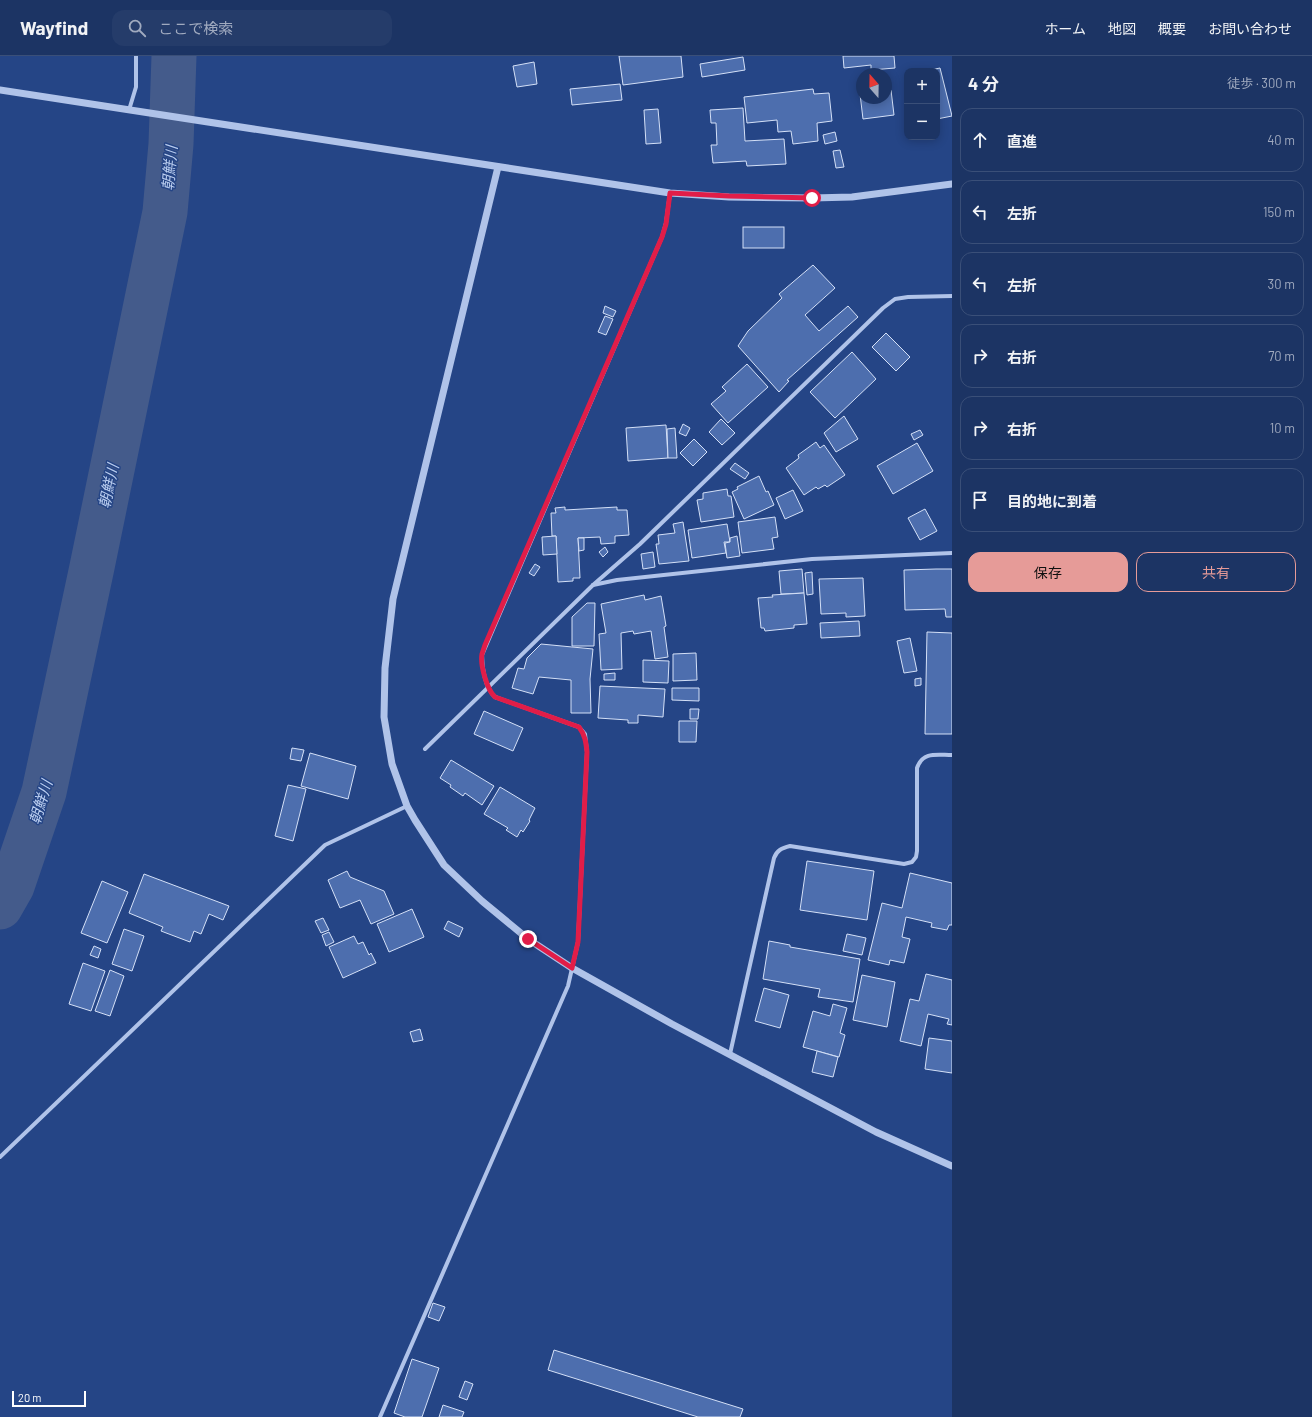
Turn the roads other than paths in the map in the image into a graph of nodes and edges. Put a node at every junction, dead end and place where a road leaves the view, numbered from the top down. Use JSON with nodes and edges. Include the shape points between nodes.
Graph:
{"nodes":[{"id":1,"x":136,"y":56,"type":"edge"},
{"id":2,"x":0,"y":90,"type":"edge"},
{"id":3,"x":129,"y":110,"type":"junction"},
{"id":4,"x":498,"y":167,"type":"junction"},
{"id":5,"x":952,"y":184,"type":"edge"},
{"id":6,"x":670,"y":193,"type":"junction"},
{"id":7,"x":952,"y":296,"type":"edge"},
{"id":8,"x":952,"y":552,"type":"edge"},
{"id":9,"x":593,"y":585,"type":"junction"},
{"id":10,"x":488,"y":688,"type":"junction"},
{"id":11,"x":425,"y":749,"type":"dead end"},
{"id":12,"x":952,"y":755,"type":"edge"},
{"id":13,"x":407,"y":806,"type":"junction"},
{"id":14,"x":572,"y":968,"type":"junction"},
{"id":15,"x":729,"y":1055,"type":"junction"},
{"id":16,"x":0,"y":1157,"type":"edge"},
{"id":17,"x":952,"y":1166,"type":"edge"},
{"id":18,"x":380,"y":1417,"type":"edge"}],
"edges":[{"from":1,"to":3,"type":"street","via":[[136,87]]},
{"from":2,"to":3,"type":"street"},
{"from":3,"to":4,"type":"street"},
{"from":4,"to":6,"type":"street"},
{"from":4,"to":13,"type":"street","via":[[393,599],[385,668],[384,717],[392,764]]},
{"from":5,"to":6,"type":"street","via":[[852,197],[737,197]]},
{"from":6,"to":10,"type":"street","via":[[662,237],[485,645],[482,660]]},
{"from":7,"to":9,"type":"street","via":[[908,296],[895,299],[883,308],[640,544]]},
{"from":8,"to":9,"type":"street","via":[[812,559],[617,580]]},
{"from":9,"to":10,"type":"street"},
{"from":10,"to":11,"type":"street"},
{"from":10,"to":14,"type":"street","via":[[495,697],[579,727],[585,734],[587,752],[578,942]]},
{"from":12,"to":15,"type":"street","via":[[925,756],[917,768],[917,851],[912,862],[904,864],[790,846],[776,852]]},
{"from":13,"to":14,"type":"street","via":[[444,865],[528,939]]},
{"from":13,"to":16,"type":"street","via":[[325,845]]},
{"from":14,"to":15,"type":"street"},
{"from":14,"to":18,"type":"street","via":[[568,986]]},
{"from":15,"to":17,"type":"street","via":[[876,1132]]}]}
